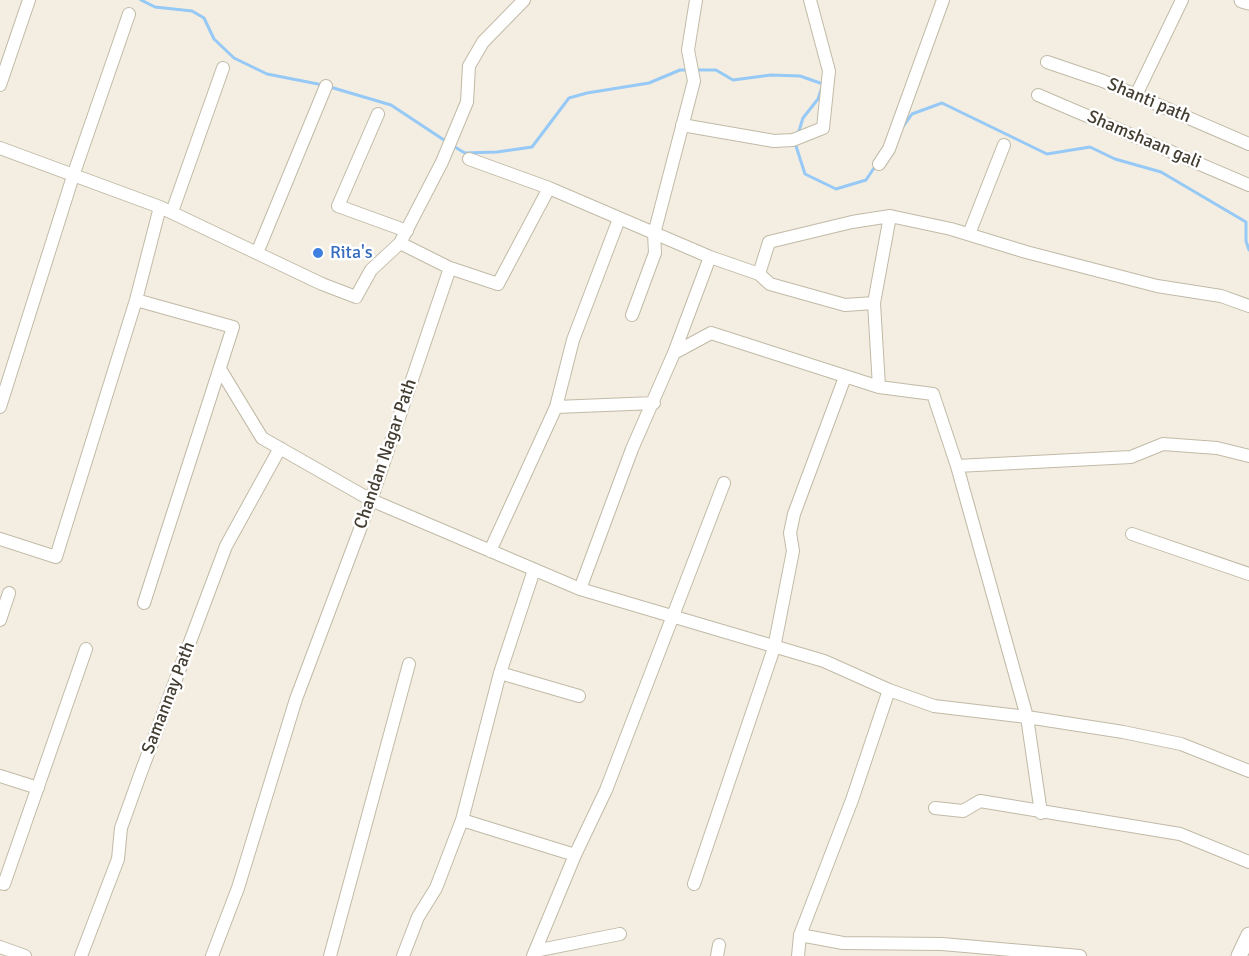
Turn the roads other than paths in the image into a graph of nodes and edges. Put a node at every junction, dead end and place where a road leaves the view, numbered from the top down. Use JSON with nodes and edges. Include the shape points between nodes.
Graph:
{"nodes":[{"id":1,"x":29,"y":0,"type":"edge"},
{"id":2,"x":524,"y":0,"type":"edge"},
{"id":3,"x":696,"y":0,"type":"edge"},
{"id":4,"x":810,"y":0,"type":"edge"},
{"id":5,"x":943,"y":0,"type":"edge"},
{"id":6,"x":1182,"y":0,"type":"edge"},
{"id":7,"x":1242,"y":0,"type":"edge"},
{"id":8,"x":1249,"y":2,"type":"edge"},
{"id":9,"x":129,"y":14,"type":"dead end"},
{"id":10,"x":1047,"y":62,"type":"dead end"},
{"id":11,"x":223,"y":68,"type":"dead end"},
{"id":12,"x":0,"y":85,"type":"edge"},
{"id":13,"x":326,"y":86,"type":"dead end"},
{"id":14,"x":1038,"y":95,"type":"dead end"},
{"id":15,"x":1136,"y":95,"type":"junction"},
{"id":16,"x":378,"y":114,"type":"dead end"},
{"id":17,"x":682,"y":125,"type":"junction"},
{"id":18,"x":1249,"y":144,"type":"edge"},
{"id":19,"x":1004,"y":145,"type":"dead end"},
{"id":20,"x":0,"y":148,"type":"edge"},
{"id":21,"x":469,"y":159,"type":"dead end"},
{"id":22,"x":879,"y":164,"type":"dead end"},
{"id":23,"x":74,"y":173,"type":"junction"},
{"id":24,"x":1249,"y":185,"type":"edge"},
{"id":25,"x":549,"y":188,"type":"junction"},
{"id":26,"x":166,"y":210,"type":"junction"},
{"id":27,"x":890,"y":216,"type":"junction"},
{"id":28,"x":619,"y":219,"type":"junction"},
{"id":29,"x":407,"y":231,"type":"junction"},
{"id":30,"x":654,"y":234,"type":"junction"},
{"id":31,"x":969,"y":234,"type":"junction"},
{"id":32,"x":400,"y":243,"type":"junction"},
{"id":33,"x":256,"y":253,"type":"junction"},
{"id":34,"x":710,"y":257,"type":"junction"},
{"id":35,"x":450,"y":268,"type":"junction"},
{"id":36,"x":759,"y":274,"type":"junction"},
{"id":37,"x":136,"y":300,"type":"junction"},
{"id":38,"x":874,"y":303,"type":"junction"},
{"id":39,"x":1249,"y":306,"type":"edge"},
{"id":40,"x":632,"y":315,"type":"dead end"},
{"id":41,"x":674,"y":354,"type":"junction"},
{"id":42,"x":220,"y":369,"type":"junction"},
{"id":43,"x":845,"y":377,"type":"junction"},
{"id":44,"x":879,"y":387,"type":"junction"},
{"id":45,"x":654,"y":403,"type":"junction"},
{"id":46,"x":0,"y":407,"type":"edge"},
{"id":47,"x":556,"y":407,"type":"junction"},
{"id":48,"x":280,"y":448,"type":"junction"},
{"id":49,"x":1249,"y":456,"type":"edge"},
{"id":50,"x":957,"y":466,"type":"junction"},
{"id":51,"x":724,"y":483,"type":"dead end"},
{"id":52,"x":371,"y":500,"type":"junction"},
{"id":53,"x":1132,"y":534,"type":"dead end"},
{"id":54,"x":0,"y":539,"type":"edge"},
{"id":55,"x":490,"y":551,"type":"junction"},
{"id":56,"x":534,"y":570,"type":"junction"},
{"id":57,"x":1249,"y":574,"type":"edge"},
{"id":58,"x":580,"y":589,"type":"junction"},
{"id":59,"x":9,"y":592,"type":"dead end"},
{"id":60,"x":144,"y":603,"type":"dead end"},
{"id":61,"x":674,"y":619,"type":"junction"},
{"id":62,"x":0,"y":620,"type":"edge"},
{"id":63,"x":774,"y":648,"type":"junction"},
{"id":64,"x":86,"y":649,"type":"dead end"},
{"id":65,"x":409,"y":664,"type":"dead end"},
{"id":66,"x":500,"y":673,"type":"junction"},
{"id":67,"x":888,"y":690,"type":"junction"},
{"id":68,"x":579,"y":696,"type":"dead end"},
{"id":69,"x":1028,"y":717,"type":"junction"},
{"id":70,"x":1249,"y":771,"type":"edge"},
{"id":71,"x":0,"y":776,"type":"edge"},
{"id":72,"x":38,"y":788,"type":"junction"},
{"id":73,"x":935,"y":808,"type":"dead end"},
{"id":74,"x":1041,"y":813,"type":"junction"},
{"id":75,"x":462,"y":820,"type":"junction"},
{"id":76,"x":575,"y":855,"type":"junction"},
{"id":77,"x":1249,"y":862,"type":"edge"},
{"id":78,"x":0,"y":883,"type":"edge"},
{"id":79,"x":694,"y":884,"type":"dead end"},
{"id":80,"x":620,"y":934,"type":"dead end"},
{"id":81,"x":1249,"y":935,"type":"edge"},
{"id":82,"x":800,"y":936,"type":"junction"},
{"id":83,"x":0,"y":947,"type":"edge"},
{"id":84,"x":534,"y":953,"type":"edge"},
{"id":85,"x":25,"y":956,"type":"edge"},
{"id":86,"x":81,"y":956,"type":"edge"},
{"id":87,"x":212,"y":956,"type":"edge"},
{"id":88,"x":330,"y":956,"type":"edge"},
{"id":89,"x":403,"y":956,"type":"edge"},
{"id":90,"x":798,"y":956,"type":"edge"},
{"id":91,"x":1080,"y":956,"type":"edge"},
{"id":92,"x":1239,"y":956,"type":"edge"}],
"edges":[{"from":1,"to":12,"type":"street"},
{"from":2,"to":29,"type":"street","via":[[483,42],[469,66],[467,102]]},
{"from":3,"to":17,"type":"street","via":[[688,50],[693,78]]},
{"from":4,"to":17,"type":"street","via":[[829,71],[824,128],[798,138],[774,141]]},
{"from":5,"to":22,"type":"street","via":[[889,149]]},
{"from":6,"to":15,"type":"street"},
{"from":7,"to":8,"type":"street"},
{"from":9,"to":23,"type":"street"},
{"from":10,"to":15,"type":"street","name":"Shanti path"},
{"from":11,"to":26,"type":"street"},
{"from":13,"to":33,"type":"street"},
{"from":14,"to":24,"type":"street","name":"Shamshaan gali"},
{"from":15,"to":18,"type":"street","name":"Shanti path"},
{"from":16,"to":29,"type":"street","via":[[338,206]]},
{"from":17,"to":30,"type":"street"},
{"from":19,"to":31,"type":"street"},
{"from":20,"to":23,"type":"street"},
{"from":21,"to":25,"type":"street"},
{"from":23,"to":26,"type":"street"},
{"from":23,"to":46,"type":"street"},
{"from":25,"to":28,"type":"street"},
{"from":25,"to":35,"type":"street","via":[[498,284]]},
{"from":26,"to":33,"type":"street"},
{"from":26,"to":37,"type":"street"},
{"from":27,"to":31,"type":"street"},
{"from":27,"to":36,"type":"street","via":[[769,242]]},
{"from":27,"to":38,"type":"street"},
{"from":28,"to":30,"type":"street"},
{"from":28,"to":47,"type":"street","via":[[573,340]]},
{"from":29,"to":32,"type":"street"},
{"from":30,"to":34,"type":"street"},
{"from":30,"to":40,"type":"street","via":[[655,253]]},
{"from":31,"to":39,"type":"street","via":[[1157,286],[1221,296]]},
{"from":32,"to":33,"type":"street","via":[[371,270],[356,297]]},
{"from":32,"to":35,"type":"street"},
{"from":34,"to":36,"type":"street"},
{"from":34,"to":41,"type":"street"},
{"from":35,"to":52,"type":"street","name":"Chandan Nagar Path"},
{"from":36,"to":38,"type":"street","via":[[770,284],[845,305]]},
{"from":37,"to":42,"type":"street","via":[[233,327]]},
{"from":37,"to":54,"type":"street","via":[[56,557]]},
{"from":38,"to":44,"type":"street"},
{"from":41,"to":43,"type":"street","via":[[711,333]]},
{"from":41,"to":45,"type":"street"},
{"from":42,"to":48,"type":"street","via":[[262,438]]},
{"from":42,"to":60,"type":"street"},
{"from":43,"to":44,"type":"street"},
{"from":43,"to":63,"type":"street","via":[[794,514],[790,533],[793,551]]},
{"from":44,"to":50,"type":"street","via":[[933,394]]},
{"from":45,"to":47,"type":"street"},
{"from":45,"to":58,"type":"street"},
{"from":47,"to":55,"type":"street"},
{"from":48,"to":52,"type":"street"},
{"from":48,"to":86,"type":"street","name":"Samannay Path","via":[[226,546],[121,828],[118,859]]},
{"from":49,"to":50,"type":"street","via":[[1217,448],[1163,444],[1131,457]]},
{"from":50,"to":69,"type":"street"},
{"from":51,"to":61,"type":"street"},
{"from":52,"to":55,"type":"street"},
{"from":52,"to":87,"type":"street","name":"Chandan Nagar Path","via":[[296,699],[238,888]]},
{"from":53,"to":57,"type":"street"},
{"from":55,"to":56,"type":"street"},
{"from":56,"to":58,"type":"street"},
{"from":56,"to":66,"type":"street"},
{"from":58,"to":61,"type":"street"},
{"from":59,"to":62,"type":"street"},
{"from":61,"to":63,"type":"street"},
{"from":61,"to":76,"type":"street","via":[[606,790]]},
{"from":63,"to":67,"type":"street","via":[[824,661]]},
{"from":63,"to":79,"type":"street"},
{"from":64,"to":72,"type":"street"},
{"from":65,"to":88,"type":"street"},
{"from":66,"to":68,"type":"street"},
{"from":66,"to":75,"type":"street"},
{"from":67,"to":69,"type":"street","via":[[934,706]]},
{"from":67,"to":82,"type":"street","via":[[852,800]]},
{"from":69,"to":70,"type":"street","via":[[1181,744]]},
{"from":69,"to":74,"type":"street"},
{"from":71,"to":72,"type":"street"},
{"from":72,"to":78,"type":"street","via":[[4,884]]},
{"from":73,"to":74,"type":"street","via":[[963,811],[980,801]]},
{"from":74,"to":77,"type":"street","via":[[1179,834]]},
{"from":75,"to":76,"type":"street"},
{"from":75,"to":89,"type":"street","via":[[436,888],[418,917]]},
{"from":76,"to":84,"type":"street"},
{"from":80,"to":84,"type":"street"},
{"from":81,"to":92,"type":"street"},
{"from":82,"to":90,"type":"street"},
{"from":82,"to":91,"type":"street","via":[[843,943],[942,944]]},
{"from":83,"to":85,"type":"street"}]}
